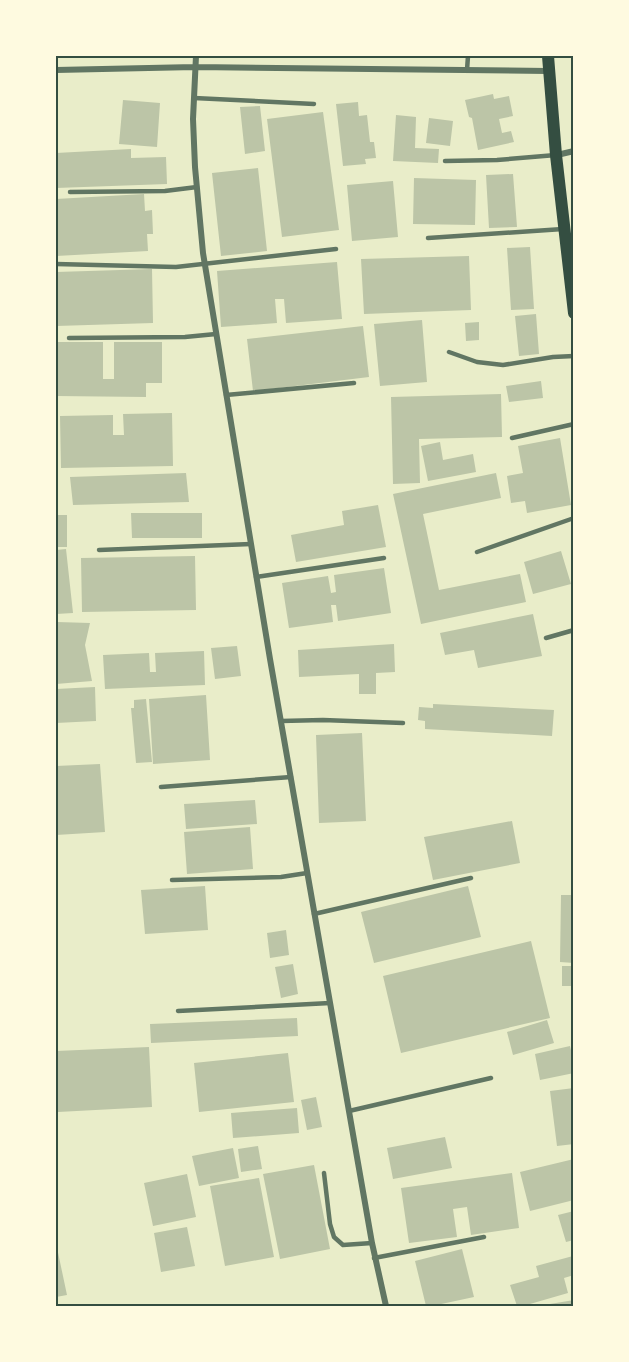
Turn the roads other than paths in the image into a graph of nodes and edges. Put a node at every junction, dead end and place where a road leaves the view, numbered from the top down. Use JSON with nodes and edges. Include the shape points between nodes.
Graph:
{"nodes":[{"id":1,"x":196,"y":56,"type":"edge"},
{"id":2,"x":468,"y":56,"type":"edge"},
{"id":3,"x":548,"y":56,"type":"edge"},
{"id":4,"x":195,"y":67,"type":"junction"},
{"id":5,"x":56,"y":70,"type":"edge"},
{"id":6,"x":467,"y":70,"type":"junction"},
{"id":7,"x":548,"y":71,"type":"junction"},
{"id":8,"x":194,"y":98,"type":"junction"},
{"id":9,"x":314,"y":104,"type":"dead end"},
{"id":10,"x":573,"y":151,"type":"edge"},
{"id":11,"x":556,"y":156,"type":"junction"},
{"id":12,"x":445,"y":160,"type":"dead end"},
{"id":13,"x":197,"y":187,"type":"junction"},
{"id":14,"x":70,"y":192,"type":"dead end"},
{"id":15,"x":563,"y":229,"type":"junction"},
{"id":16,"x":428,"y":238,"type":"dead end"},
{"id":17,"x":569,"y":247,"type":"edge"},
{"id":18,"x":336,"y":249,"type":"dead end"},
{"id":19,"x":56,"y":264,"type":"edge"},
{"id":20,"x":204,"y":264,"type":"junction"},
{"id":21,"x":573,"y":314,"type":"edge"},
{"id":22,"x":216,"y":334,"type":"junction"},
{"id":23,"x":69,"y":338,"type":"dead end"},
{"id":24,"x":449,"y":352,"type":"dead end"},
{"id":25,"x":573,"y":356,"type":"edge"},
{"id":26,"x":354,"y":383,"type":"dead end"},
{"id":27,"x":226,"y":395,"type":"junction"},
{"id":28,"x":573,"y":424,"type":"edge"},
{"id":29,"x":512,"y":438,"type":"dead end"},
{"id":30,"x":573,"y":518,"type":"edge"},
{"id":31,"x":251,"y":544,"type":"junction"},
{"id":32,"x":99,"y":550,"type":"dead end"},
{"id":33,"x":477,"y":552,"type":"dead end"},
{"id":34,"x":384,"y":558,"type":"dead end"},
{"id":35,"x":256,"y":577,"type":"junction"},
{"id":36,"x":573,"y":630,"type":"edge"},
{"id":37,"x":546,"y":638,"type":"dead end"},
{"id":38,"x":281,"y":721,"type":"junction"},
{"id":39,"x":403,"y":723,"type":"dead end"},
{"id":40,"x":291,"y":777,"type":"junction"},
{"id":41,"x":161,"y":787,"type":"dead end"},
{"id":42,"x":307,"y":873,"type":"junction"},
{"id":43,"x":471,"y":878,"type":"dead end"},
{"id":44,"x":172,"y":880,"type":"dead end"},
{"id":45,"x":314,"y":914,"type":"junction"},
{"id":46,"x":330,"y":1003,"type":"junction"},
{"id":47,"x":178,"y":1011,"type":"dead end"},
{"id":48,"x":491,"y":1078,"type":"dead end"},
{"id":49,"x":349,"y":1111,"type":"junction"},
{"id":50,"x":324,"y":1173,"type":"dead end"},
{"id":51,"x":484,"y":1238,"type":"dead end"},
{"id":52,"x":372,"y":1243,"type":"junction"},
{"id":53,"x":374,"y":1257,"type":"junction"},
{"id":54,"x":386,"y":1306,"type":"edge"}],
"edges":[{"from":1,"to":4,"type":"street"},
{"from":2,"to":6,"type":"lane"},
{"from":3,"to":7,"type":"main road"},
{"from":4,"to":5,"type":"street"},
{"from":4,"to":6,"type":"street"},
{"from":4,"to":8,"type":"street"},
{"from":6,"to":7,"type":"street"},
{"from":7,"to":11,"type":"main road"},
{"from":8,"to":9,"type":"lane"},
{"from":8,"to":13,"type":"street"},
{"from":10,"to":11,"type":"street"},
{"from":11,"to":12,"type":"lane"},
{"from":11,"to":15,"type":"main road"},
{"from":13,"to":14,"type":"lane"},
{"from":13,"to":20,"type":"street"},
{"from":15,"to":16,"type":"lane"},
{"from":15,"to":17,"type":"main road"},
{"from":17,"to":21,"type":"main road"},
{"from":18,"to":20,"type":"lane"},
{"from":19,"to":20,"type":"lane"},
{"from":20,"to":22,"type":"street"},
{"from":22,"to":23,"type":"lane","via":[[185,338]]},
{"from":22,"to":27,"type":"street"},
{"from":24,"to":25,"type":"lane","via":[[477,362],[503,365]]},
{"from":26,"to":27,"type":"lane"},
{"from":27,"to":31,"type":"street"},
{"from":28,"to":29,"type":"lane"},
{"from":30,"to":33,"type":"lane"},
{"from":31,"to":32,"type":"lane"},
{"from":31,"to":35,"type":"street"},
{"from":34,"to":35,"type":"lane"},
{"from":35,"to":38,"type":"street"},
{"from":36,"to":37,"type":"lane"},
{"from":38,"to":39,"type":"lane"},
{"from":38,"to":40,"type":"street"},
{"from":40,"to":41,"type":"lane"},
{"from":40,"to":42,"type":"street"},
{"from":42,"to":44,"type":"lane","via":[[281,878]]},
{"from":42,"to":45,"type":"street"},
{"from":43,"to":45,"type":"lane"},
{"from":45,"to":46,"type":"street"},
{"from":46,"to":47,"type":"lane"},
{"from":46,"to":49,"type":"street"},
{"from":48,"to":49,"type":"lane"},
{"from":49,"to":52,"type":"street"},
{"from":50,"to":52,"type":"lane","via":[[334,1237],[343,1245]]},
{"from":51,"to":53,"type":"lane"},
{"from":52,"to":53,"type":"street"},
{"from":53,"to":54,"type":"street"}]}
